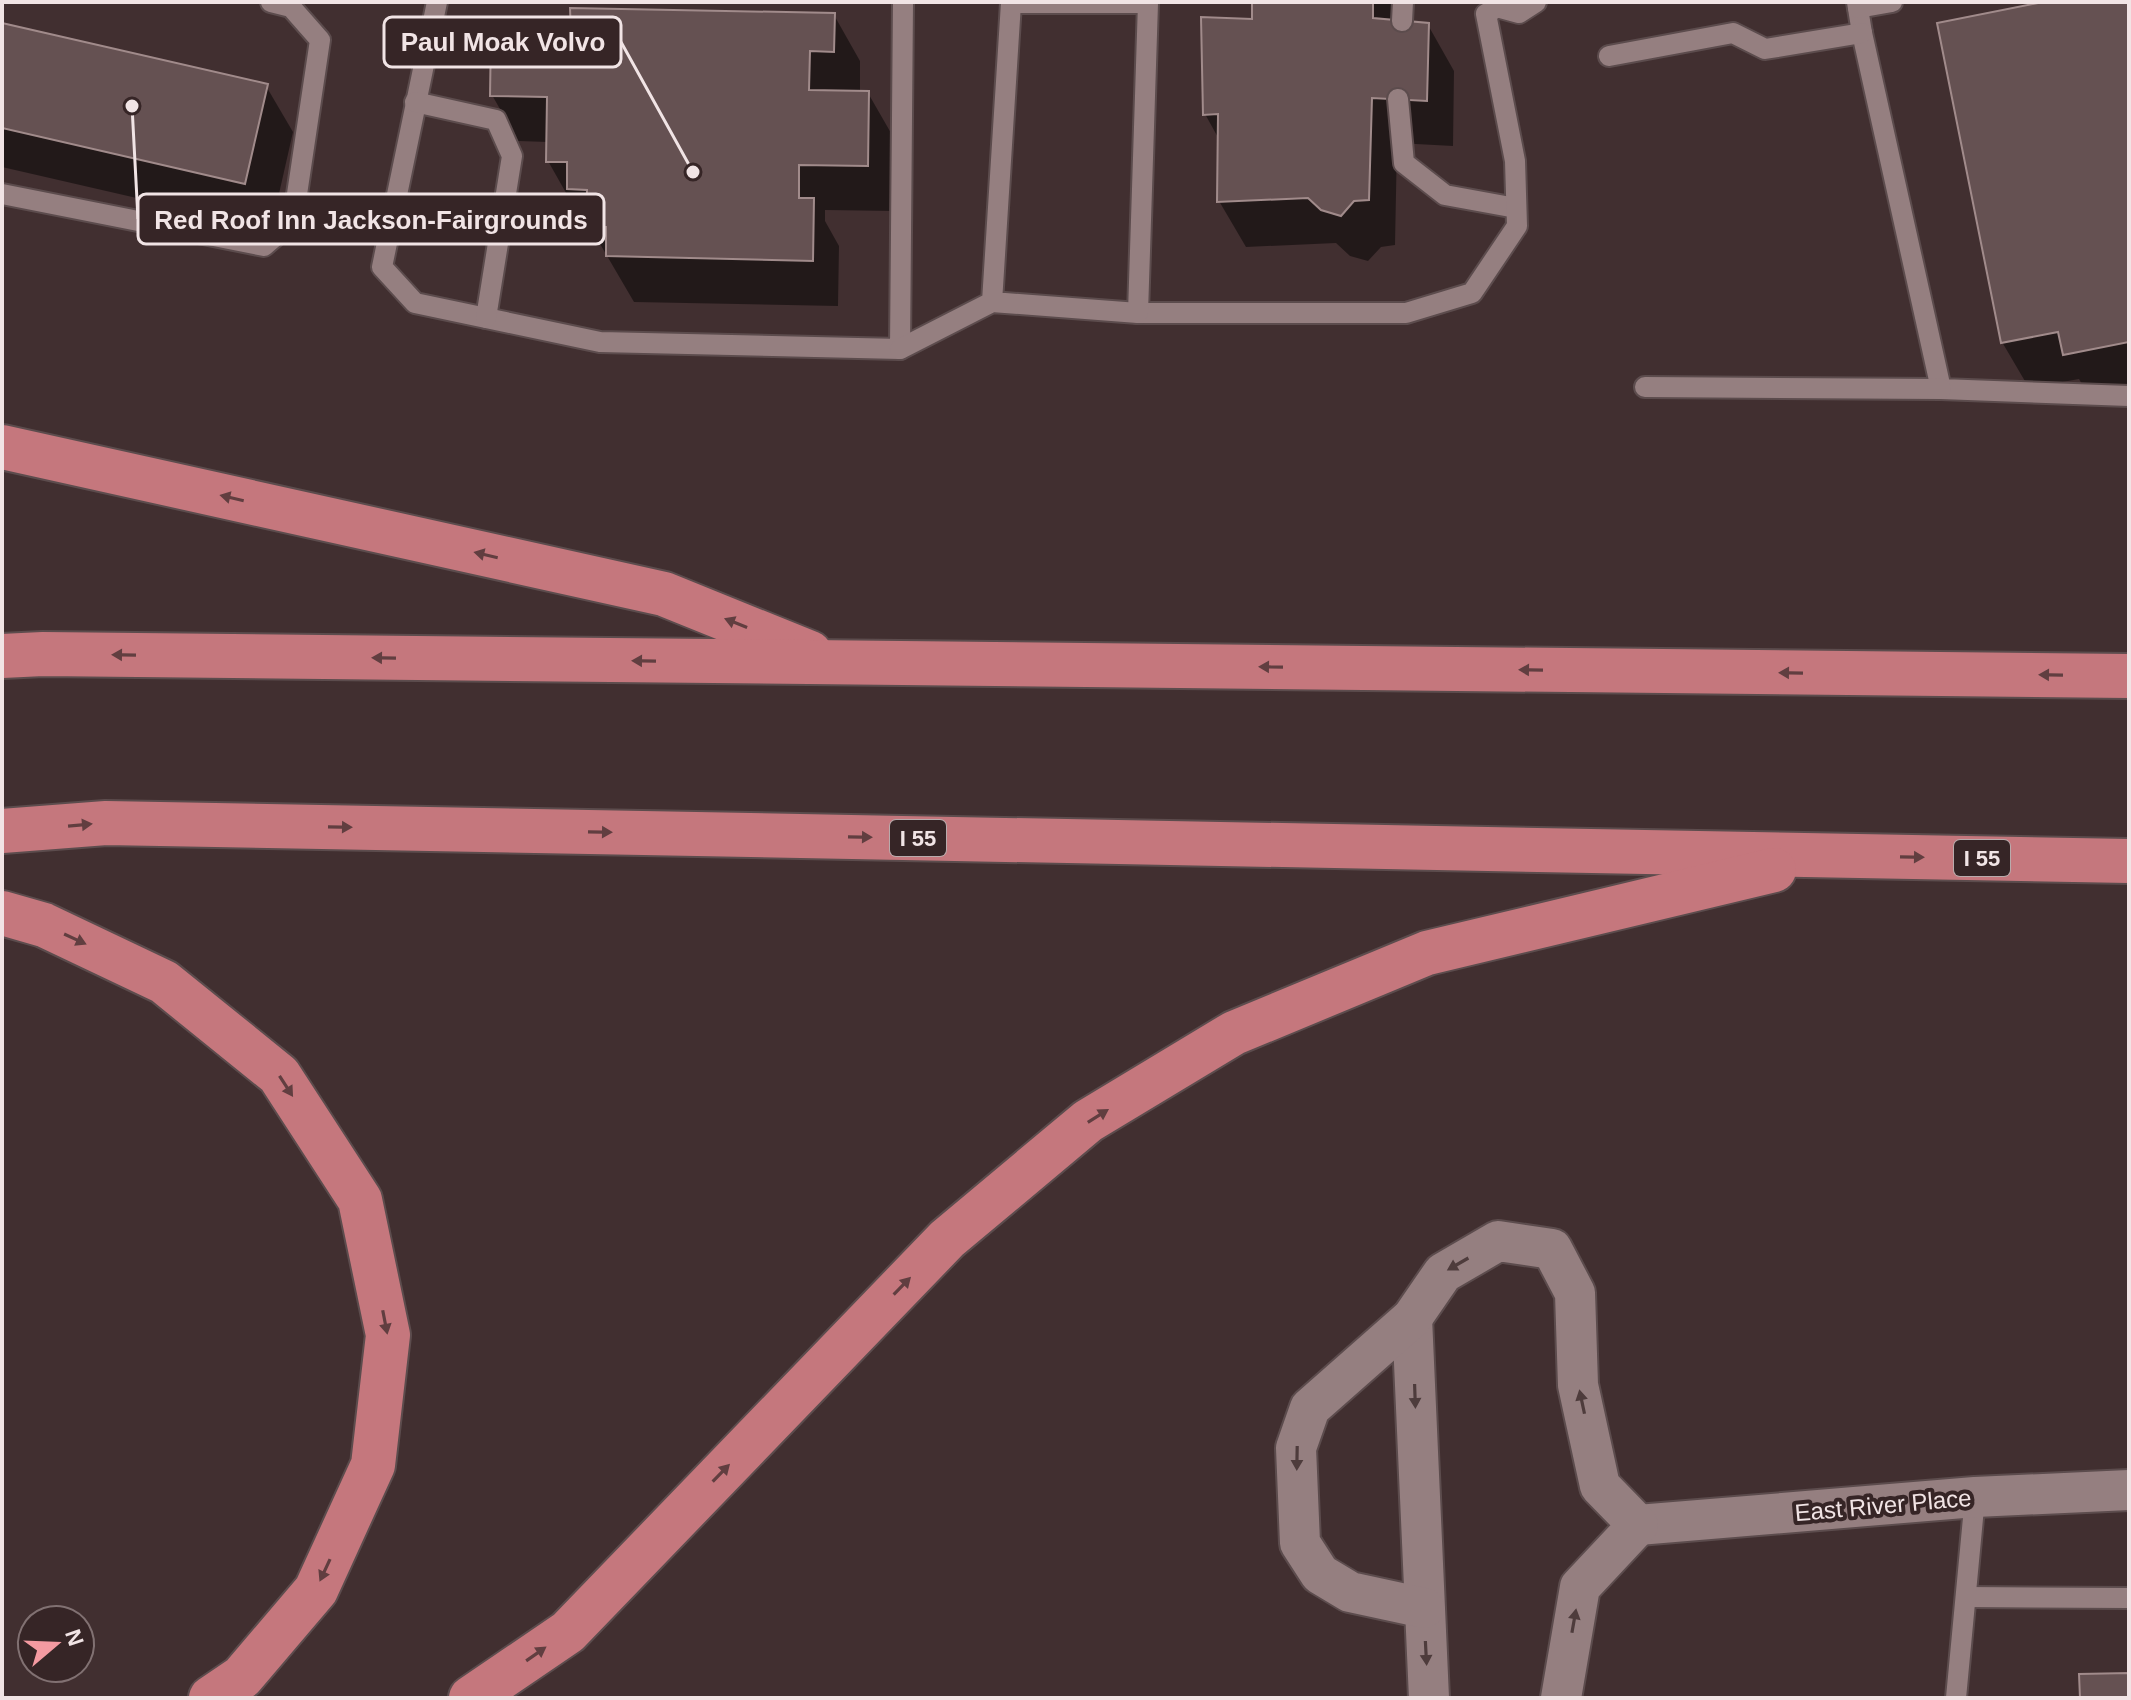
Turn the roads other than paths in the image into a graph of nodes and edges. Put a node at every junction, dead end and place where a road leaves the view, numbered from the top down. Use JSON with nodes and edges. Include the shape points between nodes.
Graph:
{"nodes":[{"id":1,"x":271,"y":2,"type":"edge"},
{"id":2,"x":437,"y":2,"type":"edge"},
{"id":3,"x":903,"y":2,"type":"edge"},
{"id":4,"x":1536,"y":2,"type":"edge"},
{"id":5,"x":1892,"y":2,"type":"edge"},
{"id":6,"x":1149,"y":3,"type":"edge"},
{"id":7,"x":1858,"y":5,"type":"edge"},
{"id":8,"x":1489,"y":6,"type":"edge"},
{"id":9,"x":1862,"y":33,"type":"junction"},
{"id":10,"x":1609,"y":56,"type":"dead end"},
{"id":11,"x":1398,"y":99,"type":"dead end"},
{"id":12,"x":415,"y":102,"type":"junction"},
{"id":13,"x":2,"y":194,"type":"edge"},
{"id":14,"x":1516,"y":208,"type":"junction"},
{"id":15,"x":992,"y":302,"type":"junction"},
{"id":16,"x":1138,"y":313,"type":"junction"},
{"id":17,"x":486,"y":318,"type":"junction"},
{"id":18,"x":900,"y":349,"type":"junction"},
{"id":19,"x":1645,"y":387,"type":"dead end"},
{"id":20,"x":1941,"y":389,"type":"junction"},
{"id":21,"x":2129,"y":396,"type":"edge"},
{"id":22,"x":2,"y":447,"type":"edge"},
{"id":23,"x":2,"y":656,"type":"edge"},
{"id":24,"x":834,"y":663,"type":"junction"},
{"id":25,"x":2129,"y":676,"type":"edge"},
{"id":26,"x":2,"y":831,"type":"edge"},
{"id":27,"x":1834,"y":855,"type":"junction"},
{"id":28,"x":2129,"y":861,"type":"edge"},
{"id":29,"x":2,"y":913,"type":"edge"},
{"id":30,"x":1412,"y":1318,"type":"junction"},
{"id":31,"x":2129,"y":1490,"type":"edge"},
{"id":32,"x":1975,"y":1497,"type":"junction"},
{"id":33,"x":1638,"y":1525,"type":"junction"},
{"id":34,"x":1966,"y":1597,"type":"junction"},
{"id":35,"x":2129,"y":1598,"type":"edge"},
{"id":36,"x":1424,"y":1608,"type":"junction"},
{"id":37,"x":211,"y":1698,"type":"edge"},
{"id":38,"x":471,"y":1698,"type":"edge"},
{"id":39,"x":1429,"y":1698,"type":"edge"},
{"id":40,"x":1561,"y":1698,"type":"edge"},
{"id":41,"x":1956,"y":1698,"type":"edge"}],
"edges":[{"from":1,"to":13,"type":"lane","via":[[291,7],[320,40],[293,221],[264,246]]},
{"from":2,"to":12,"type":"lane"},
{"from":3,"to":18,"type":"lane"},
{"from":4,"to":8,"type":"lane","via":[[1519,13]]},
{"from":5,"to":7,"type":"lane"},
{"from":6,"to":15,"type":"lane","via":[[1011,3]]},
{"from":6,"to":16,"type":"lane"},
{"from":7,"to":9,"type":"lane"},
{"from":8,"to":14,"type":"lane","via":[[1515,161]]},
{"from":9,"to":10,"type":"lane","via":[[1765,49],[1733,33]]},
{"from":9,"to":20,"type":"lane"},
{"from":11,"to":14,"type":"lane","via":[[1404,163],[1445,195]]},
{"from":12,"to":17,"type":"lane","via":[[496,120],[512,156]]},
{"from":12,"to":17,"type":"lane","via":[[382,267],[415,303]]},
{"from":14,"to":16,"type":"lane","via":[[1517,226],[1472,293],[1406,313]]},
{"from":15,"to":16,"type":"lane"},
{"from":15,"to":18,"type":"lane"},
{"from":17,"to":18,"type":"lane","via":[[600,342]]},
{"from":19,"to":20,"type":"lane"},
{"from":20,"to":21,"type":"lane"},
{"from":24,"to":22,"type":"highway","one_way":true,"via":[[664,594]]},
{"from":24,"to":23,"type":"highway","one_way":true},
{"from":25,"to":24,"type":"highway","one_way":true},
{"from":26,"to":27,"type":"highway","number":"I 55","one_way":true,"via":[[122,823]]},
{"from":27,"to":28,"type":"highway","number":"I 55","one_way":true},
{"from":38,"to":27,"type":"highway","one_way":true,"via":[[568,1632],[947,1239],[1088,1121],[1234,1033],[1427,953]]},
{"from":29,"to":37,"type":"highway","one_way":true,"via":[[44,925],[164,982],[279,1075],[360,1200],[388,1335],[373,1465],[316,1590],[242,1677]]},
{"from":33,"to":30,"type":"street","one_way":true,"via":[[1600,1486],[1578,1385],[1575,1293],[1552,1249],[1498,1241],[1443,1273]]},
{"from":30,"to":36,"type":"street","one_way":true},
{"from":30,"to":36,"type":"street","one_way":true,"via":[[1310,1408],[1296,1448],[1300,1543],[1320,1574],[1350,1592]]},
{"from":31,"to":32,"type":"street","name":"East River Place"},
{"from":32,"to":33,"type":"street","name":"East River Place"},
{"from":32,"to":34,"type":"lane"},
{"from":40,"to":33,"type":"street","one_way":true,"via":[[1580,1587]]},
{"from":34,"to":35,"type":"lane"},
{"from":34,"to":41,"type":"lane"},
{"from":36,"to":39,"type":"street","one_way":true}]}
